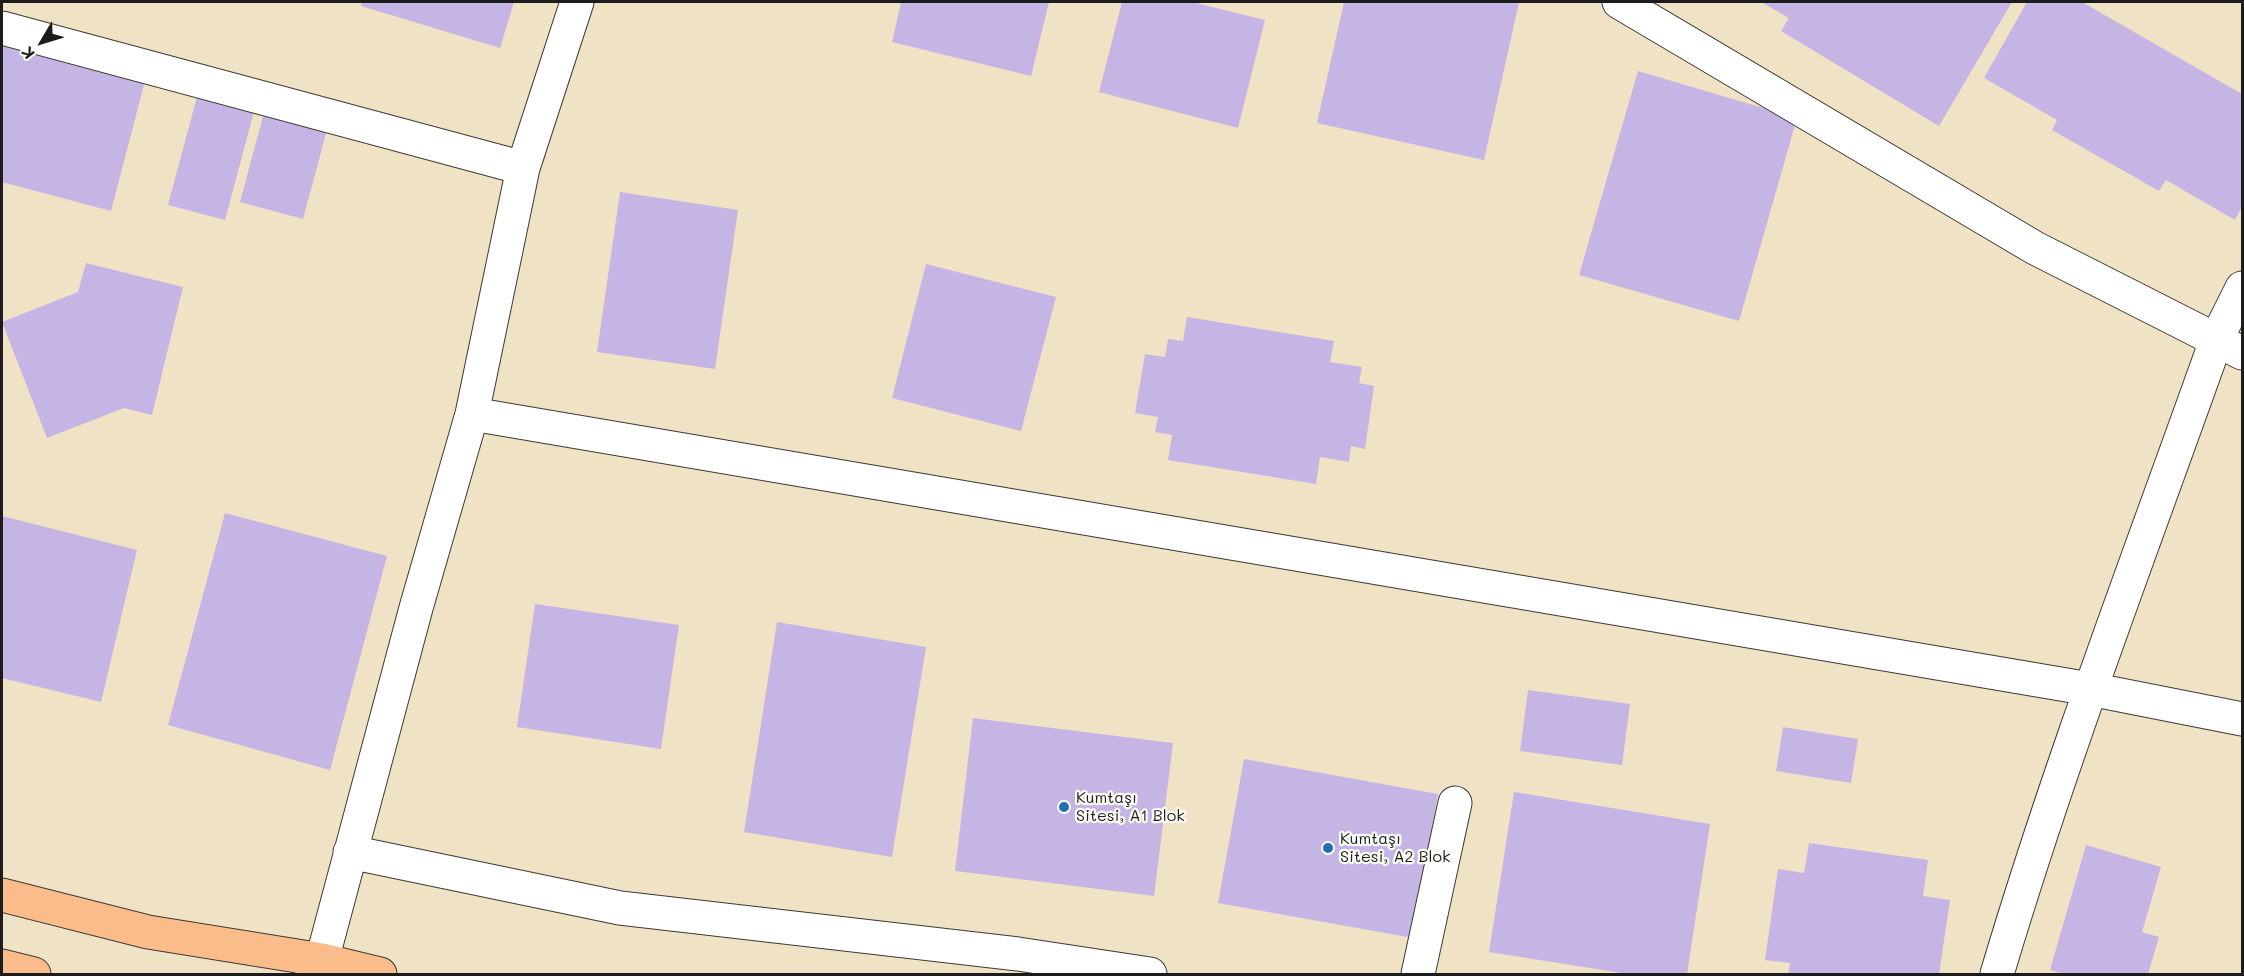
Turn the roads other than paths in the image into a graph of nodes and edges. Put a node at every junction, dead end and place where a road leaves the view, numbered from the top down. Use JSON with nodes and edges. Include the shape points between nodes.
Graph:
{"nodes":[{"id":1,"x":578,"y":2,"type":"edge"},
{"id":2,"x":1619,"y":2,"type":"edge"},
{"id":3,"x":2,"y":28,"type":"edge"},
{"id":4,"x":523,"y":168,"type":"junction"},
{"id":5,"x":2242,"y":288,"type":"edge"},
{"id":6,"x":2230,"y":345,"type":"edge"},
{"id":7,"x":472,"y":414,"type":"junction"},
{"id":8,"x":2090,"y":689,"type":"junction"},
{"id":9,"x":2242,"y":719,"type":"edge"},
{"id":10,"x":1455,"y":803,"type":"dead end"},
{"id":11,"x":350,"y":852,"type":"junction"},
{"id":12,"x":2,"y":895,"type":"edge"},
{"id":13,"x":2,"y":966,"type":"edge"},
{"id":14,"x":317,"y":967,"type":"edge"},
{"id":15,"x":33,"y":975,"type":"edge"},
{"id":16,"x":380,"y":975,"type":"edge"},
{"id":17,"x":1150,"y":975,"type":"edge"},
{"id":18,"x":1418,"y":975,"type":"edge"},
{"id":19,"x":1997,"y":975,"type":"edge"}],
"edges":[{"from":1,"to":4,"type":"street"},
{"from":2,"to":6,"type":"street","via":[[2035,248]]},
{"from":3,"to":4,"type":"street"},
{"from":4,"to":7,"type":"street"},
{"from":5,"to":6,"type":"street"},
{"from":6,"to":8,"type":"street"},
{"from":7,"to":8,"type":"street"},
{"from":7,"to":11,"type":"street"},
{"from":8,"to":9,"type":"street"},
{"from":8,"to":19,"type":"street","via":[[2035,848]]},
{"from":10,"to":18,"type":"street"},
{"from":11,"to":14,"type":"street"},
{"from":11,"to":17,"type":"street","via":[[620,908],[1018,954]]},
{"from":12,"to":14,"type":"main road","via":[[148,932]]},
{"from":13,"to":15,"type":"main road"},
{"from":14,"to":16,"type":"main road"}]}
